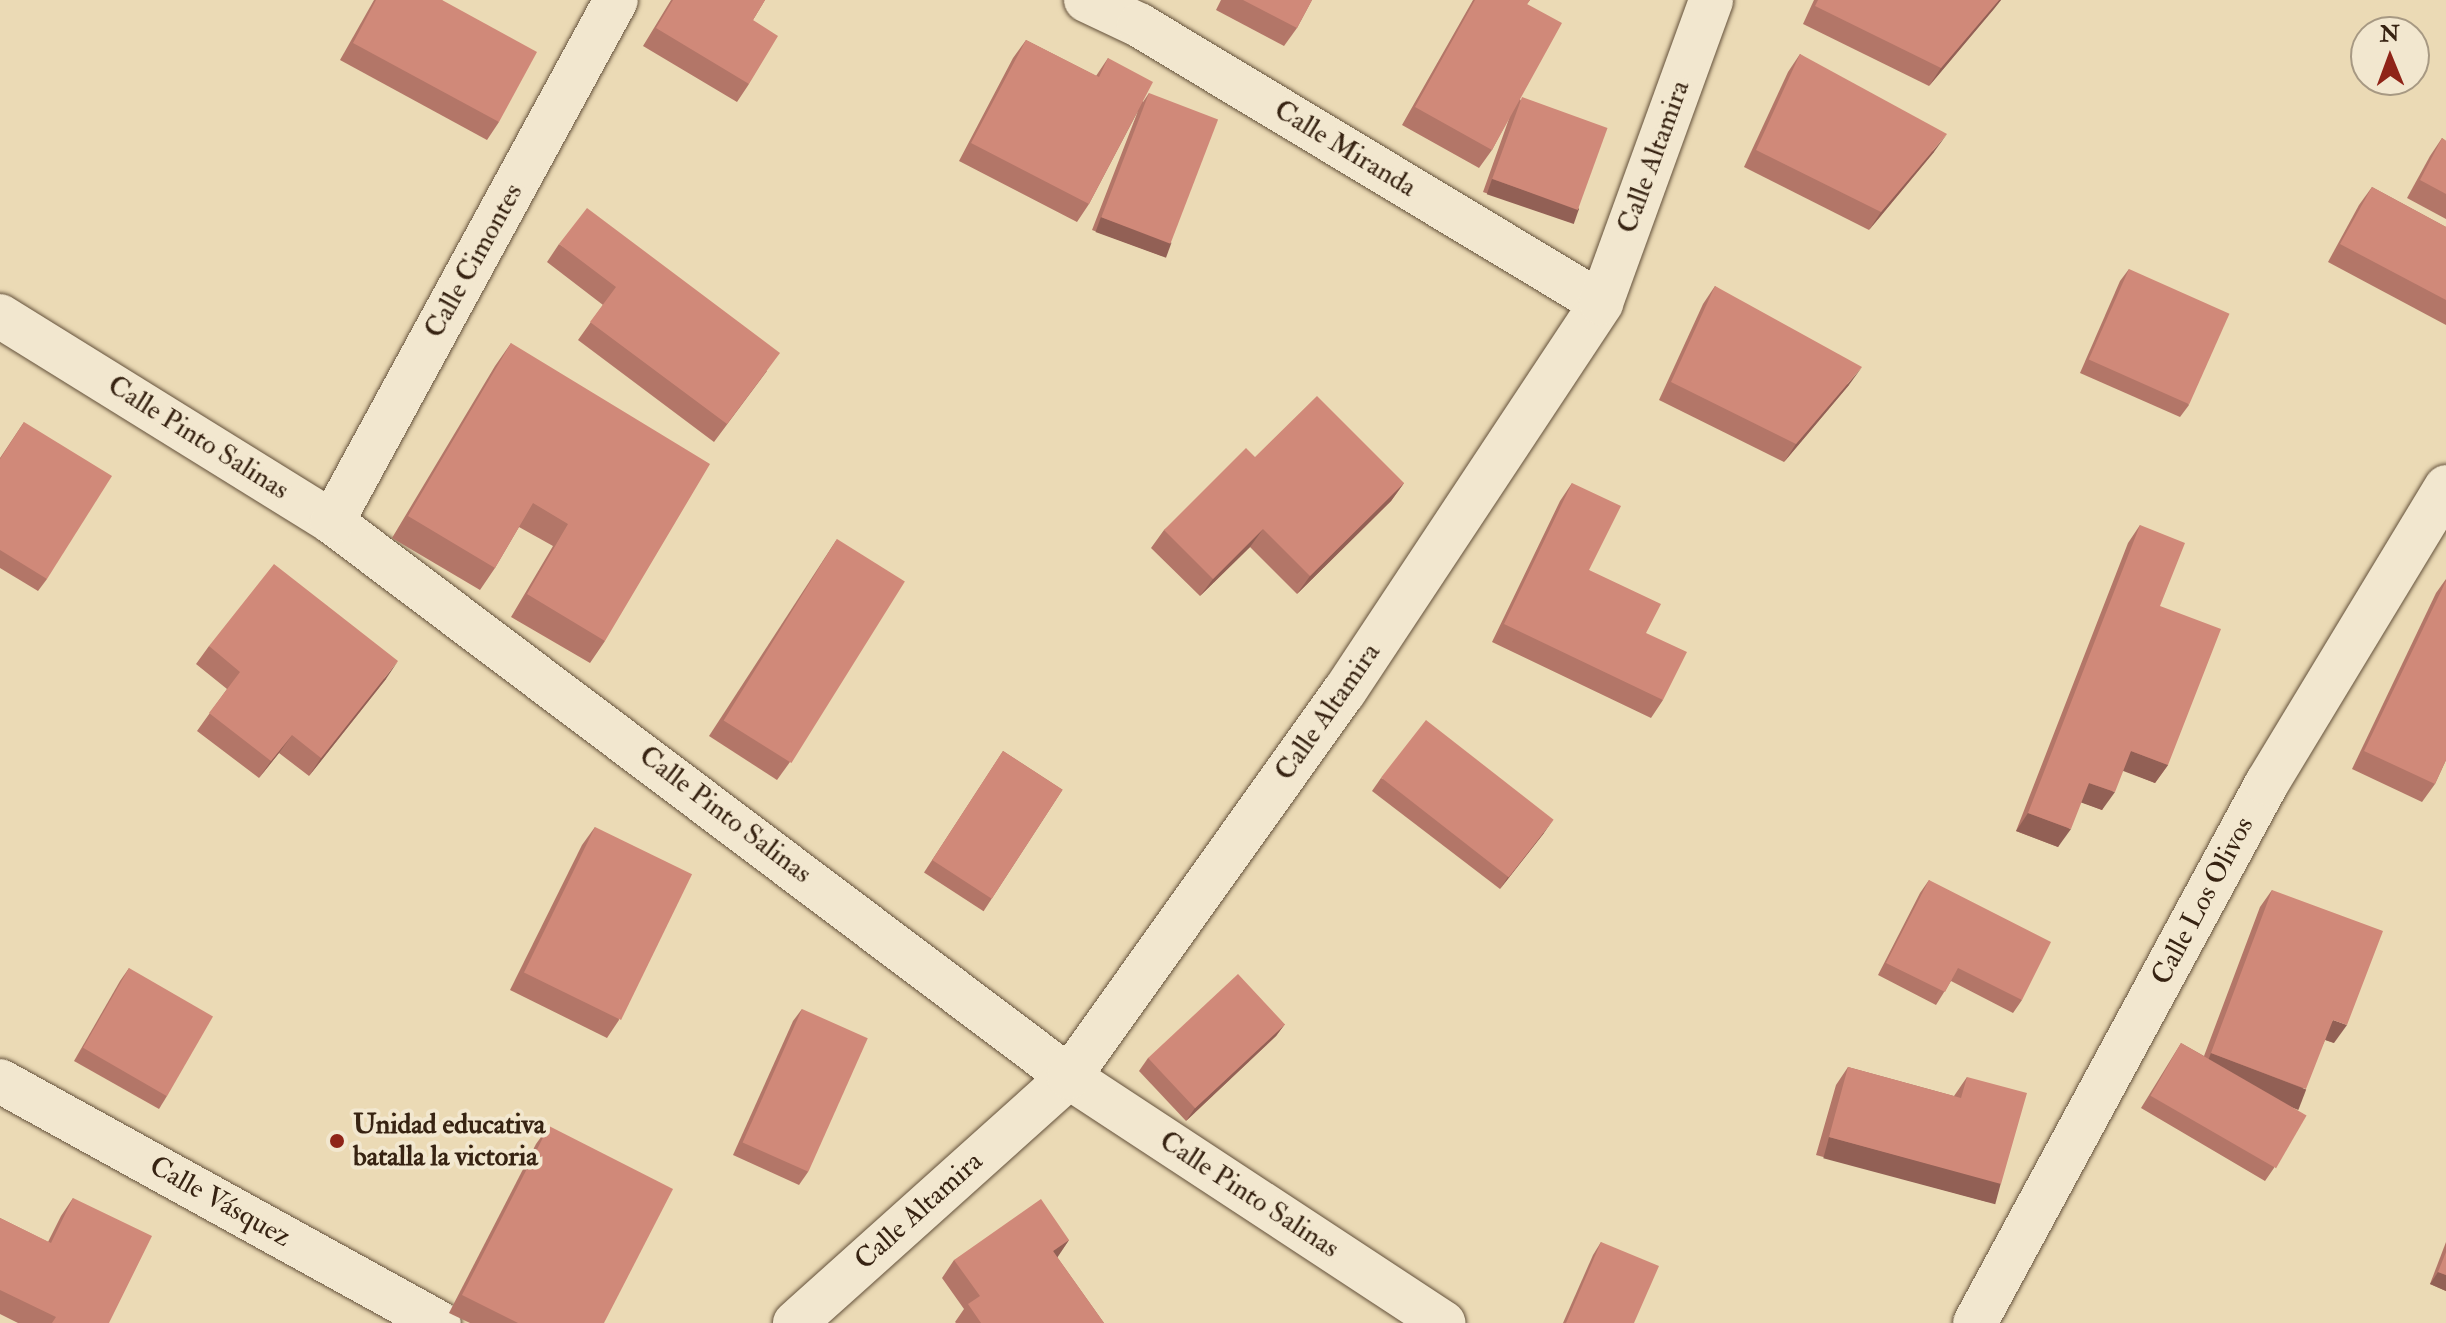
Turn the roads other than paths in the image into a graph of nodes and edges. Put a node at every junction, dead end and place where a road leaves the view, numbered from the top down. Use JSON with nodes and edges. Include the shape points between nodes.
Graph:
{"nodes":[{"id":1,"x":616,"y":0,"type":"edge"},
{"id":2,"x":1086,"y":0,"type":"edge"},
{"id":3,"x":1711,"y":0,"type":"edge"},
{"id":4,"x":1601,"y":303,"type":"junction"},
{"id":5,"x":0,"y":316,"type":"edge"},
{"id":6,"x":2446,"y":487,"type":"edge"},
{"id":7,"x":332,"y":522,"type":"junction"},
{"id":8,"x":1069,"y":1077,"type":"junction"},
{"id":9,"x":0,"y":1081,"type":"edge"},
{"id":10,"x":439,"y":1323,"type":"edge"},
{"id":11,"x":795,"y":1323,"type":"edge"},
{"id":12,"x":1444,"y":1323,"type":"edge"},
{"id":13,"x":1975,"y":1323,"type":"edge"}],
"edges":[{"from":1,"to":7,"type":"street","name":"Calle Cimontes"},
{"from":2,"to":4,"type":"street","name":"Calle Miranda","via":[[1139,25]]},
{"from":3,"to":4,"type":"street","name":"Calle Altamira"},
{"from":4,"to":8,"type":"street","name":"Calle Altamira","via":[[1344,692]]},
{"from":5,"to":7,"type":"street","name":"Calle Pinto Salinas"},
{"from":6,"to":13,"type":"street","name":"Calle Los Olivos","via":[[2267,783]]},
{"from":7,"to":8,"type":"street","name":"Calle Pinto Salinas"},
{"from":8,"to":11,"type":"street","name":"Calle Altamira"},
{"from":8,"to":12,"type":"street","name":"Calle Pinto Salinas"},
{"from":9,"to":10,"type":"street","name":"Calle Vásquez"}]}
